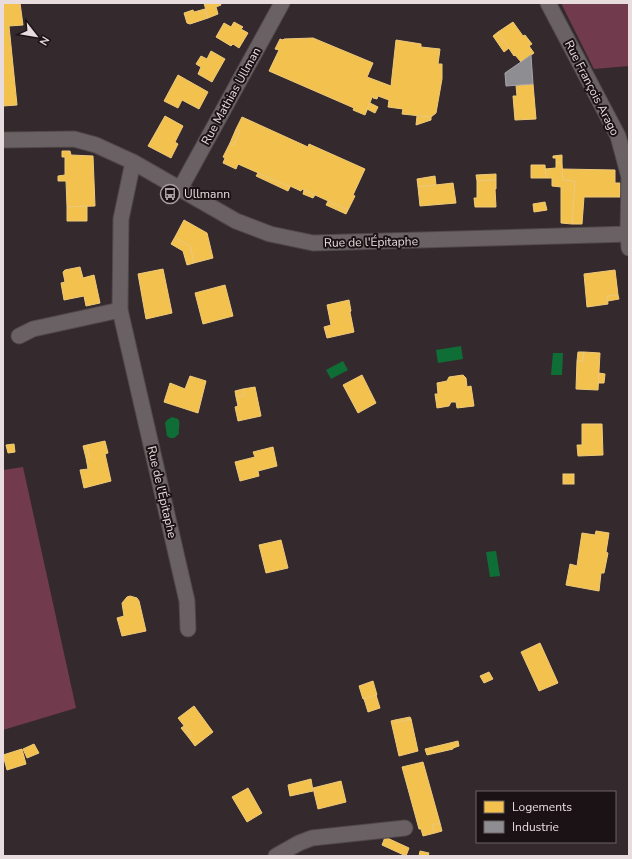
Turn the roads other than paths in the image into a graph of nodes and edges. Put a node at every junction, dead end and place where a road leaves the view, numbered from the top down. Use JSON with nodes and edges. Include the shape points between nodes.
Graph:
{"nodes":[{"id":1,"x":282,"y":3,"type":"edge"},
{"id":2,"x":548,"y":3,"type":"edge"},
{"id":3,"x":3,"y":140,"type":"edge"},
{"id":4,"x":133,"y":162,"type":"junction"},
{"id":5,"x":180,"y":189,"type":"junction"},
{"id":6,"x":629,"y":239,"type":"edge"},
{"id":7,"x":120,"y":310,"type":"junction"},
{"id":8,"x":19,"y":336,"type":"dead end"},
{"id":9,"x":188,"y":629,"type":"dead end"},
{"id":10,"x":405,"y":828,"type":"dead end"},
{"id":11,"x":276,"y":856,"type":"edge"}],
"edges":[{"from":1,"to":5,"type":"street","name":"Rue Mathias Ullman"},
{"from":2,"to":6,"type":"street","name":"Rue François Arago","via":[[618,136],[629,177]]},
{"from":3,"to":4,"type":"street","name":"Rue de l'Épitaphe","via":[[74,139],[96,145]]},
{"from":4,"to":5,"type":"street","name":"Rue de l'Épitaphe"},
{"from":4,"to":7,"type":"street","name":"Rue de l'Épitaphe","via":[[121,220]]},
{"from":5,"to":6,"type":"street","name":"Rue de l'Épitaphe","via":[[236,222],[270,234],[313,243]]},
{"from":7,"to":8,"type":"street","via":[[33,329]]},
{"from":7,"to":9,"type":"street","name":"Rue de l'Épitaphe","via":[[187,601]]},
{"from":10,"to":11,"type":"street","via":[[312,838]]}]}
